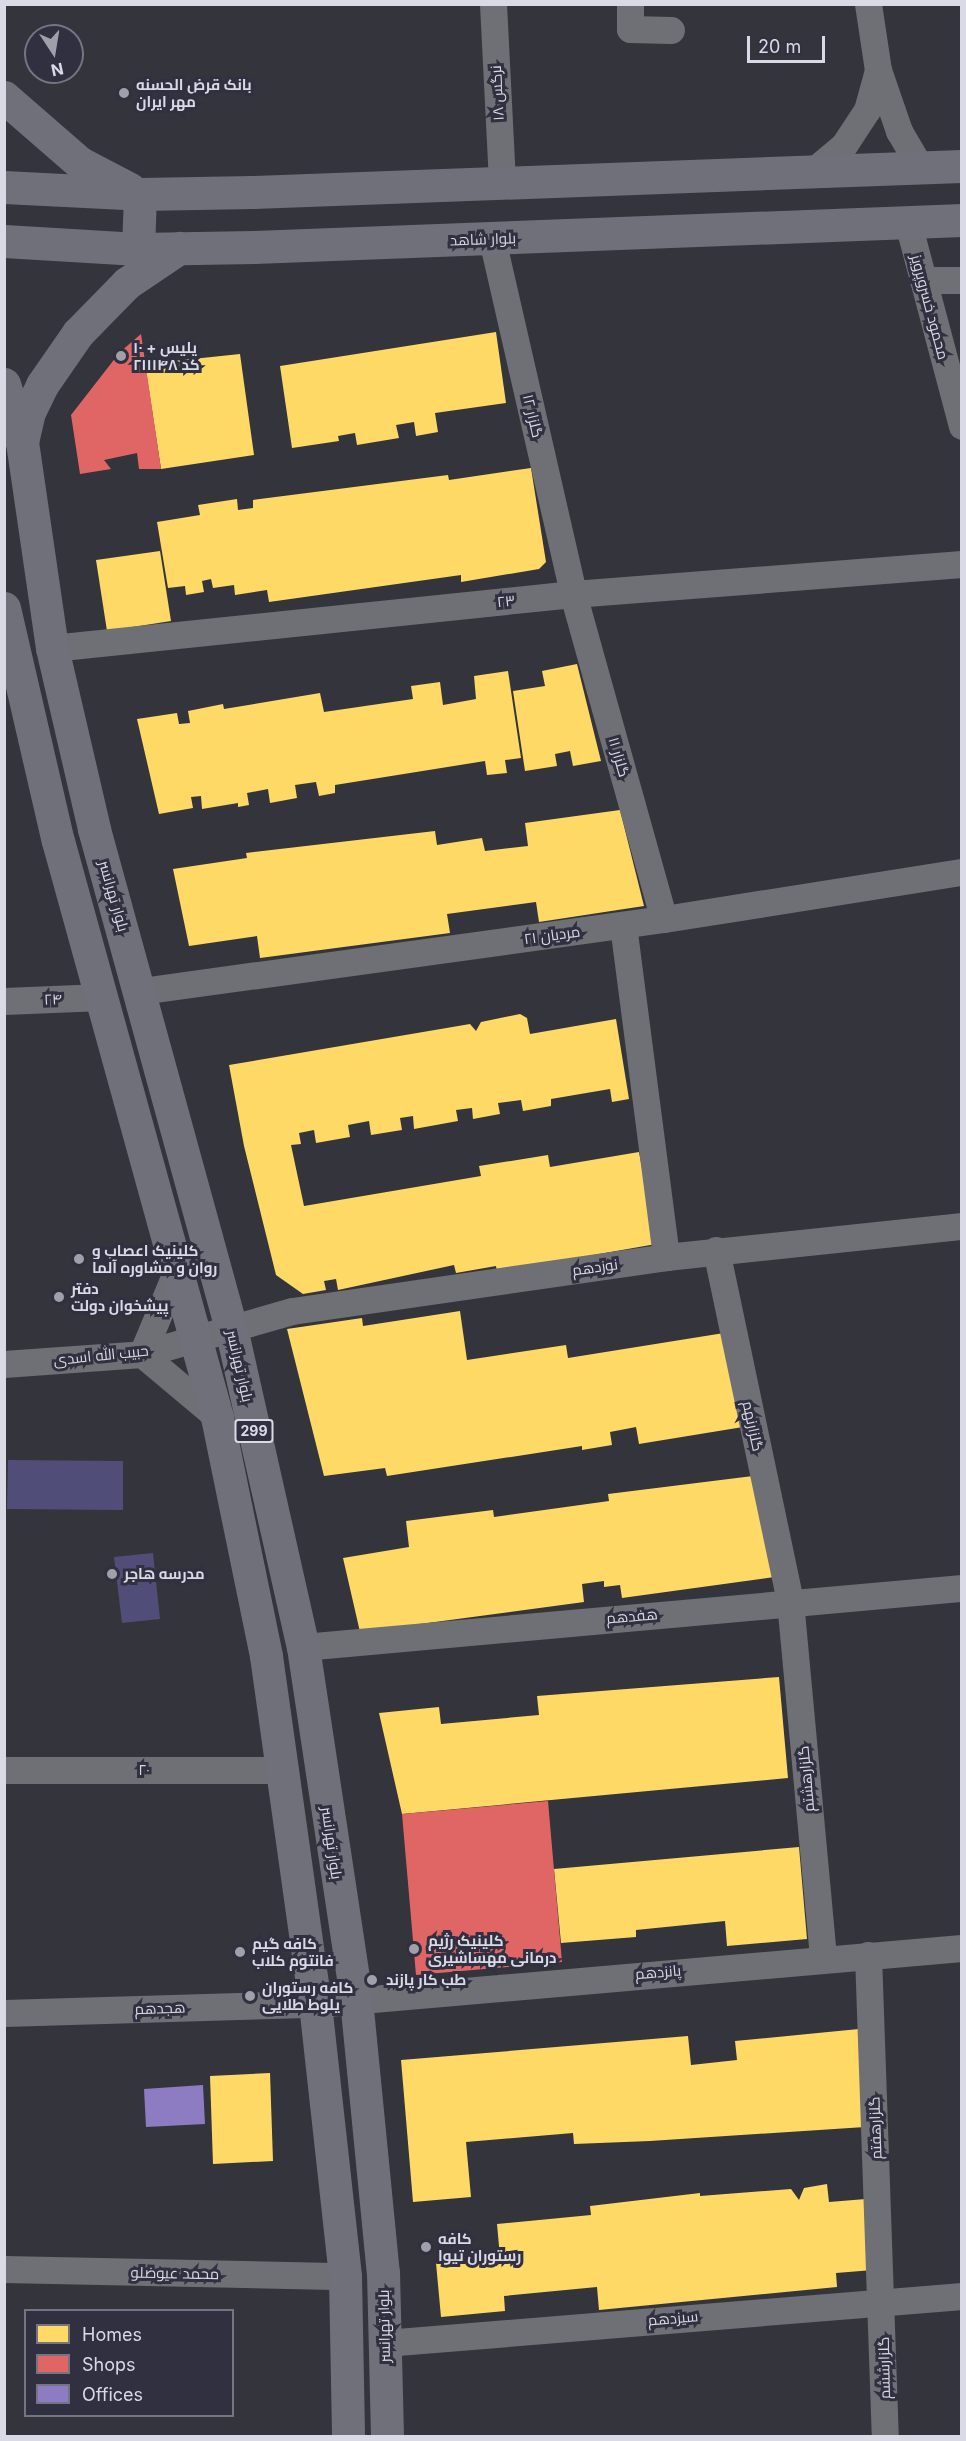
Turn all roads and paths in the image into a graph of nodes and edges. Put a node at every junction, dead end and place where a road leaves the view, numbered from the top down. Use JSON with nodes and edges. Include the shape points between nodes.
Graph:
{"nodes":[{"id":1,"x":493,"y":4,"type":"edge"},
{"id":2,"x":630,"y":4,"type":"edge"},
{"id":3,"x":868,"y":4,"type":"edge"},
{"id":4,"x":671,"y":30,"type":"dead end"},
{"id":5,"x":878,"y":70,"type":"junction"},
{"id":6,"x":4,"y":98,"type":"edge"},
{"id":7,"x":962,"y":166,"type":"edge"},
{"id":8,"x":921,"y":167,"type":"junction"},
{"id":9,"x":813,"y":171,"type":"junction"},
{"id":10,"x":502,"y":182,"type":"junction"},
{"id":11,"x":4,"y":187,"type":"edge"},
{"id":12,"x":140,"y":194,"type":"junction"},
{"id":13,"x":962,"y":220,"type":"edge"},
{"id":14,"x":908,"y":223,"type":"junction"},
{"id":15,"x":492,"y":238,"type":"junction"},
{"id":16,"x":4,"y":241,"type":"edge"},
{"id":17,"x":179,"y":248,"type":"junction"},
{"id":18,"x":138,"y":249,"type":"junction"},
{"id":19,"x":923,"y":280,"type":"junction"},
{"id":20,"x":962,"y":280,"type":"edge"},
{"id":21,"x":4,"y":384,"type":"edge"},
{"id":22,"x":962,"y":426,"type":"edge"},
{"id":23,"x":22,"y":442,"type":"junction"},
{"id":24,"x":962,"y":564,"type":"edge"},
{"id":25,"x":573,"y":594,"type":"junction"},
{"id":26,"x":4,"y":608,"type":"edge"},
{"id":27,"x":52,"y":648,"type":"junction"},
{"id":28,"x":10,"y":660,"type":"edge"},
{"id":29,"x":962,"y":872,"type":"edge"},
{"id":30,"x":664,"y":919,"type":"junction"},
{"id":31,"x":623,"y":925,"type":"junction"},
{"id":32,"x":141,"y":992,"type":"junction"},
{"id":33,"x":102,"y":997,"type":"junction"},
{"id":34,"x":4,"y":1001,"type":"edge"},
{"id":35,"x":962,"y":1226,"type":"edge"},
{"id":36,"x":716,"y":1250,"type":"junction"},
{"id":37,"x":666,"y":1257,"type":"junction"},
{"id":38,"x":177,"y":1270,"type":"junction"},
{"id":39,"x":221,"y":1291,"type":"junction"},
{"id":40,"x":186,"y":1302,"type":"junction"},
{"id":41,"x":231,"y":1328,"type":"junction"},
{"id":42,"x":196,"y":1337,"type":"junction"},
{"id":43,"x":142,"y":1354,"type":"junction"},
{"id":44,"x":4,"y":1364,"type":"edge"},
{"id":45,"x":241,"y":1372,"type":"junction"},
{"id":46,"x":207,"y":1379,"type":"junction"},
{"id":47,"x":217,"y":1417,"type":"junction"},
{"id":48,"x":962,"y":1588,"type":"edge"},
{"id":49,"x":790,"y":1601,"type":"junction"},
{"id":50,"x":303,"y":1647,"type":"junction"},
{"id":51,"x":4,"y":1770,"type":"edge"},
{"id":52,"x":283,"y":1770,"type":"junction"},
{"id":53,"x":962,"y":1948,"type":"edge"},
{"id":54,"x":868,"y":1955,"type":"junction"},
{"id":55,"x":823,"y":1957,"type":"junction"},
{"id":56,"x":356,"y":1999,"type":"junction"},
{"id":57,"x":315,"y":2004,"type":"junction"},
{"id":58,"x":4,"y":2013,"type":"edge"},
{"id":59,"x":4,"y":2269,"type":"edge"},
{"id":60,"x":345,"y":2276,"type":"junction"},
{"id":61,"x":962,"y":2296,"type":"edge"},
{"id":62,"x":882,"y":2300,"type":"junction"},
{"id":63,"x":385,"y":2343,"type":"junction"},
{"id":64,"x":348,"y":2436,"type":"edge"},
{"id":65,"x":387,"y":2436,"type":"edge"},
{"id":66,"x":885,"y":2436,"type":"edge"}],
"edges":[{"from":1,"to":10,"type":"street","name":"نرگس ۱۸"},
{"from":2,"to":4,"type":"street","via":[[630,29]]},
{"from":3,"to":5,"type":"street"},
{"from":5,"to":8,"type":"street","via":[[899,132]]},
{"from":5,"to":9,"type":"street","via":[[867,110],[844,144]]},
{"from":6,"to":12,"type":"main road","via":[[80,163]]},
{"from":7,"to":8,"type":"main road"},
{"from":8,"to":9,"type":"main road"},
{"from":9,"to":10,"type":"main road"},
{"from":10,"to":12,"type":"main road"},
{"from":11,"to":12,"type":"main road"},
{"from":12,"to":18,"type":"main road"},
{"from":13,"to":14,"type":"main road","name":"بلوار شاهد"},
{"from":14,"to":15,"type":"main road","name":"بلوار شاهد"},
{"from":14,"to":19,"type":"street","name":"محمود خسروپرویز"},
{"from":15,"to":17,"type":"main road","name":"بلوار شاهد"},
{"from":15,"to":25,"type":"street","name":"گلزار ۱۲"},
{"from":16,"to":18,"type":"main road","name":"بلوار شاهد"},
{"from":17,"to":18,"type":"main road","name":"بلوار شاهد"},
{"from":17,"to":23,"type":"main road","via":[[127,283],[78,333],[42,385],[29,412]]},
{"from":19,"to":20,"type":"street"},
{"from":19,"to":22,"type":"street","name":"محمود خسروپرویز"},
{"from":21,"to":23,"type":"main road","name":"بلوار تهرانسر","number":"299"},
{"from":23,"to":27,"type":"main road","name":"بلوار تهرانسر","number":"299"},
{"from":24,"to":25,"type":"street","name":"۲۳"},
{"from":25,"to":27,"type":"street","name":"۲۳"},
{"from":25,"to":30,"type":"street","name":"گلزار ۱۱"},
{"from":26,"to":28,"type":"main road"},
{"from":27,"to":32,"type":"main road","name":"بلوار تهرانسر","number":"299","via":[[94,829]]},
{"from":28,"to":33,"type":"main road"},
{"from":29,"to":30,"type":"street","name":"۲۱ مردیان"},
{"from":30,"to":31,"type":"street","name":"۲۱ مردیان"},
{"from":31,"to":32,"type":"street","name":"۲۱ مردیان"},
{"from":31,"to":37,"type":"street"},
{"from":32,"to":39,"type":"main road","name":"بلوار تهرانسر","number":"299"},
{"from":33,"to":34,"type":"street","name":"۲۴"},
{"from":33,"to":38,"type":"main road"},
{"from":35,"to":36,"type":"street","name":"نوزدهم"},
{"from":36,"to":37,"type":"street","name":"نوزدهم"},
{"from":36,"to":49,"type":"street","name":"گلزارنهم"},
{"from":37,"to":41,"type":"street","name":"نوزدهم","via":[[292,1311]]},
{"from":38,"to":40,"type":"main road"},
{"from":38,"to":43,"type":"street"},
{"from":39,"to":40,"type":"main road","via":[[219,1304],[212,1311],[200,1313]]},
{"from":39,"to":41,"type":"main road","name":"بلوار تهرانسر","number":"299"},
{"from":40,"to":42,"type":"main road"},
{"from":41,"to":42,"type":"street","name":"نوزدهم"},
{"from":41,"to":45,"type":"main road","name":"بلوار تهرانسر","number":"299"},
{"from":42,"to":43,"type":"street","name":"حبیب الله اسدی"},
{"from":42,"to":46,"type":"main road"},
{"from":43,"to":44,"type":"street","name":"حبیب الله اسدی"},
{"from":43,"to":47,"type":"street"},
{"from":45,"to":46,"type":"main road","via":[[232,1357],[223,1353],[211,1356]]},
{"from":45,"to":50,"type":"main road","name":"بلوار تهرانسر","number":"299"},
{"from":46,"to":47,"type":"main road"},
{"from":47,"to":52,"type":"main road","via":[[266,1656]]},
{"from":48,"to":49,"type":"street","name":"هفدهم"},
{"from":49,"to":50,"type":"street","name":"هفدهم"},
{"from":49,"to":55,"type":"street","name":"گلزارهشتم"},
{"from":50,"to":56,"type":"main road","name":"بلوار تهرانسر","number":"299"},
{"from":51,"to":52,"type":"street","name":"۲۰"},
{"from":52,"to":57,"type":"main road"},
{"from":53,"to":54,"type":"street","name":"پانزدهم"},
{"from":54,"to":55,"type":"street","name":"پانزدهم"},
{"from":54,"to":62,"type":"street","name":"گلزارهفتم"},
{"from":55,"to":56,"type":"street","name":"پانزدهم"},
{"from":56,"to":57,"type":"street","name":"پانزدهم"},
{"from":56,"to":63,"type":"main road","name":"بلوار تهرانسر","number":"299","via":[[383,2272]]},
{"from":57,"to":58,"type":"street","name":"هجدهم"},
{"from":57,"to":60,"type":"main road"},
{"from":59,"to":60,"type":"street","name":"محمد عیوضلو"},
{"from":60,"to":64,"type":"main road"},
{"from":61,"to":62,"type":"street","name":"سیزدهم"},
{"from":62,"to":63,"type":"street","name":"سیزدهم"},
{"from":62,"to":66,"type":"street","name":"گلزارششم"},
{"from":63,"to":65,"type":"main road","name":"بلوار تهرانسر","number":"299"}]}
